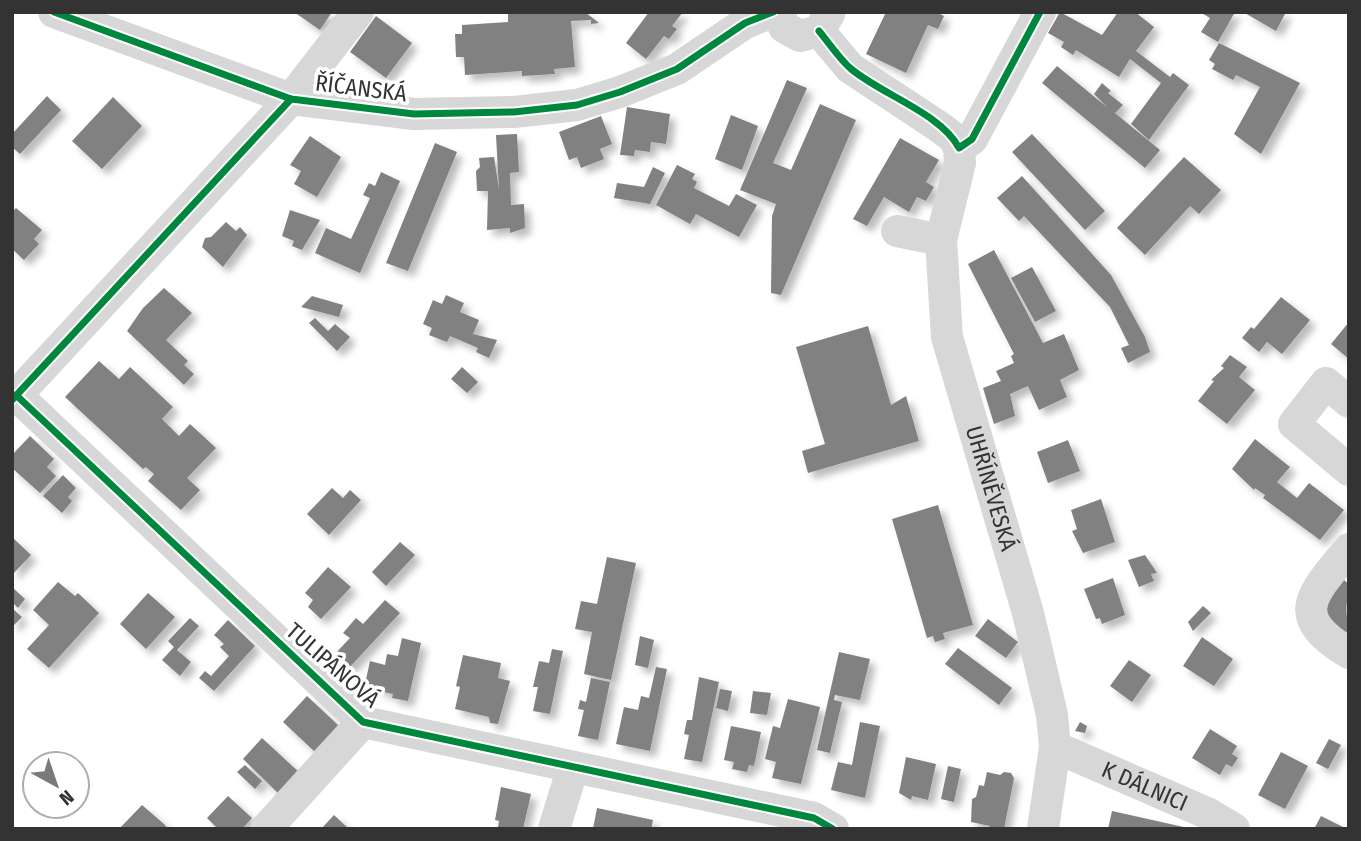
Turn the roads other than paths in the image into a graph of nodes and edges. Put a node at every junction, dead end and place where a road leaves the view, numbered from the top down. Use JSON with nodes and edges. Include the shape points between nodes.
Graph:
{"nodes":[{"id":1,"x":54,"y":12,"type":"edge"},
{"id":2,"x":358,"y":12,"type":"edge"},
{"id":3,"x":779,"y":12,"type":"edge"},
{"id":4,"x":1040,"y":12,"type":"edge"},
{"id":5,"x":751,"y":16,"type":"edge"},
{"id":6,"x":824,"y":22,"type":"edge"},
{"id":7,"x":291,"y":99,"type":"junction"},
{"id":8,"x":959,"y":148,"type":"junction"},
{"id":9,"x":897,"y":231,"type":"dead end"},
{"id":10,"x":941,"y":240,"type":"junction"},
{"id":11,"x":14,"y":398,"type":"edge"},
{"id":12,"x":1349,"y":402,"type":"edge"},
{"id":13,"x":1349,"y":470,"type":"edge"},
{"id":14,"x":1349,"y":549,"type":"edge"},
{"id":15,"x":1349,"y":653,"type":"edge"},
{"id":16,"x":363,"y":722,"type":"junction"},
{"id":17,"x":1055,"y":747,"type":"junction"},
{"id":18,"x":573,"y":767,"type":"junction"},
{"id":19,"x":266,"y":829,"type":"edge"},
{"id":20,"x":554,"y":829,"type":"edge"},
{"id":21,"x":833,"y":829,"type":"edge"},
{"id":22,"x":1043,"y":829,"type":"edge"},
{"id":23,"x":1234,"y":829,"type":"edge"}],
"edges":[{"from":1,"to":7,"type":"street"},
{"from":2,"to":7,"type":"street"},
{"from":3,"to":6,"type":"street","via":[[791,32],[809,35]]},
{"from":4,"to":8,"type":"street","via":[[972,139]]},
{"from":5,"to":7,"type":"street","name":"ŘÍČANSKÁ","via":[[677,69],[577,105],[414,114]]},
{"from":6,"to":8,"type":"street","via":[[850,68],[939,126]]},
{"from":7,"to":11,"type":"street","name":"ŘÍČANSKÁ"},
{"from":8,"to":10,"type":"street","name":"UHŘÍNĚVESKÁ","via":[[960,163]]},
{"from":9,"to":10,"type":"street"},
{"from":10,"to":17,"type":"street","name":"UHŘÍNĚVESKÁ","via":[[947,337],[1028,613]]},
{"from":11,"to":16,"type":"street","name":"TULIPÁNOVÁ"},
{"from":12,"to":13,"type":"street","via":[[1326,383],[1294,424]]},
{"from":14,"to":15,"type":"street","via":[[1314,594],[1311,611],[1316,628]]},
{"from":16,"to":18,"type":"street","name":"TULIPÁNOVÁ"},
{"from":16,"to":19,"type":"street"},
{"from":17,"to":22,"type":"street","name":"UHŘÍNĚVESKÁ"},
{"from":17,"to":23,"type":"street","name":"K DÁLNICI"},
{"from":18,"to":20,"type":"street"},
{"from":18,"to":21,"type":"street","name":"TULIPÁNOVÁ","via":[[814,818]]}]}
